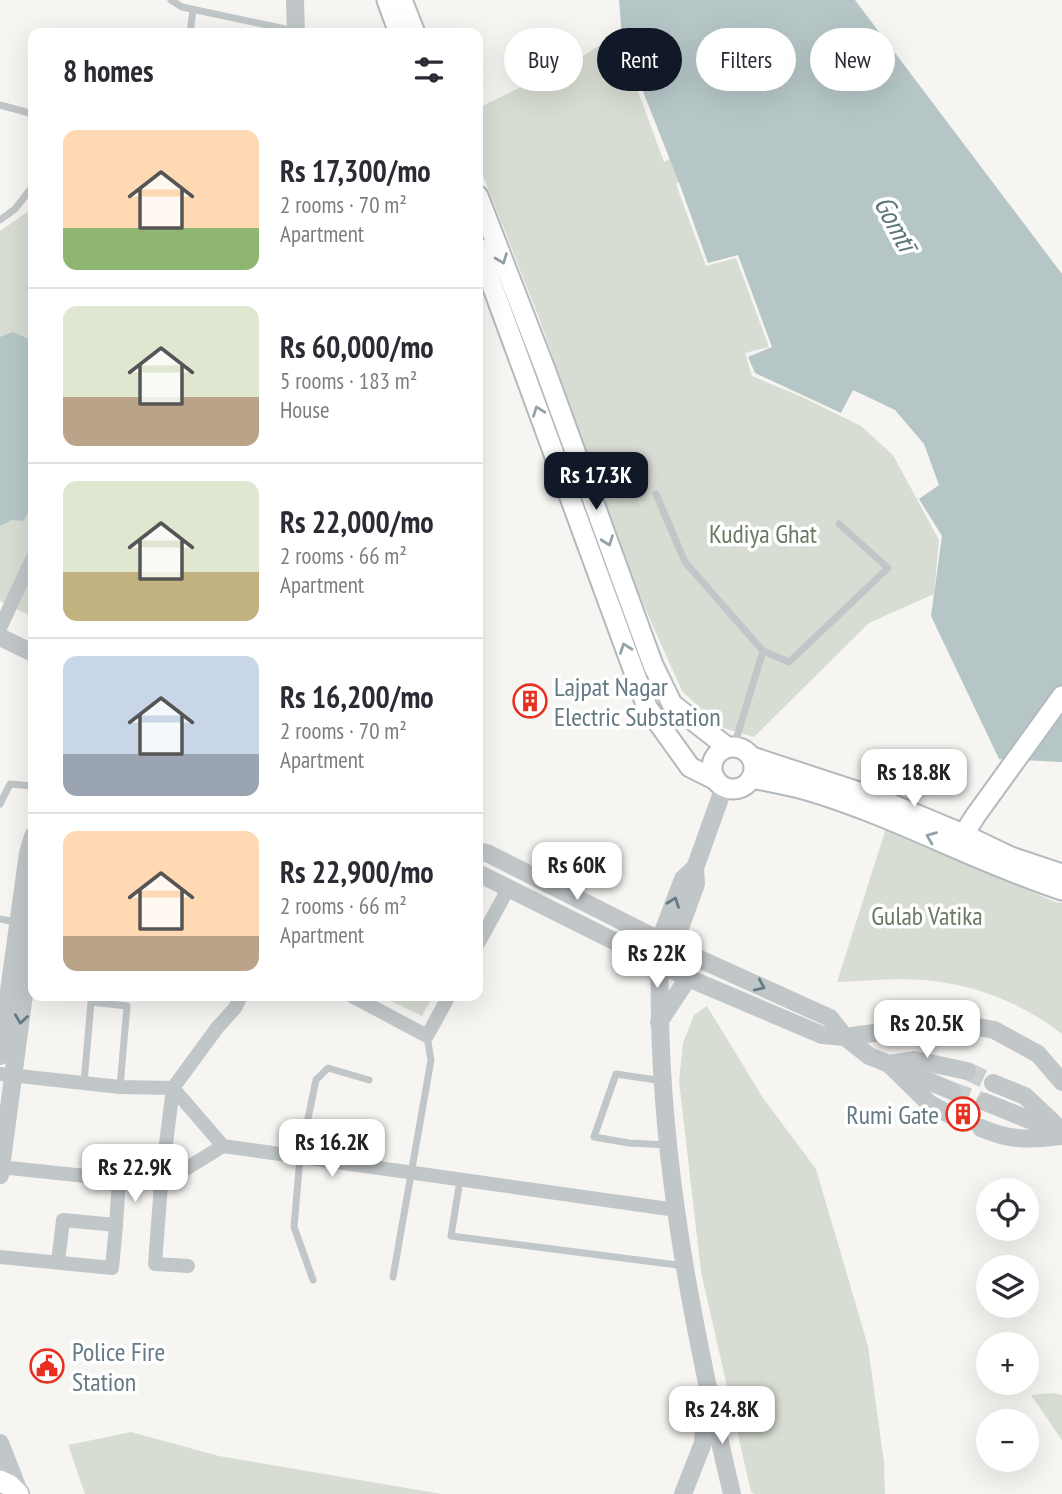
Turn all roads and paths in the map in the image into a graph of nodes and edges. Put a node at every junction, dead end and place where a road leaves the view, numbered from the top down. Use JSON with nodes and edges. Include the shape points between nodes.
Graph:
{"nodes":[{"id":1,"x":171,"y":0,"type":"edge"},
{"id":2,"x":295,"y":0,"type":"edge"},
{"id":3,"x":387,"y":0,"type":"edge"},
{"id":4,"x":402,"y":0,"type":"edge"},
{"id":5,"x":193,"y":10,"type":"junction"},
{"id":6,"x":191,"y":28,"type":"edge"},
{"id":7,"x":277,"y":28,"type":"edge"},
{"id":8,"x":296,"y":28,"type":"edge"},
{"id":9,"x":397,"y":28,"type":"edge"},
{"id":10,"x":413,"y":28,"type":"edge"},
{"id":11,"x":0,"y":105,"type":"edge"},
{"id":12,"x":28,"y":113,"type":"edge"},
{"id":13,"x":28,"y":193,"type":"edge"},
{"id":14,"x":25,"y":197,"type":"junction"},
{"id":15,"x":28,"y":198,"type":"edge"},
{"id":16,"x":483,"y":209,"type":"edge"},
{"id":17,"x":0,"y":220,"type":"edge"},
{"id":18,"x":483,"y":261,"type":"edge"},
{"id":19,"x":656,"y":494,"type":"dead end"},
{"id":20,"x":839,"y":524,"type":"dead end"},
{"id":21,"x":28,"y":568,"type":"edge"},
{"id":22,"x":0,"y":628,"type":"edge"},
{"id":23,"x":0,"y":637,"type":"edge"},
{"id":24,"x":28,"y":651,"type":"edge"},
{"id":25,"x":762,"y":651,"type":"junction"},
{"id":26,"x":1062,"y":696,"type":"edge"},
{"id":27,"x":731,"y":747,"type":"junction"},
{"id":28,"x":752,"y":757,"type":"junction"},
{"id":29,"x":752,"y":778,"type":"junction"},
{"id":30,"x":720,"y":784,"type":"junction"},
{"id":31,"x":28,"y":786,"type":"edge"},
{"id":32,"x":0,"y":804,"type":"edge"},
{"id":33,"x":960,"y":841,"type":"junction"},
{"id":34,"x":483,"y":852,"type":"edge"},
{"id":35,"x":28,"y":853,"type":"edge"},
{"id":36,"x":1062,"y":874,"type":"edge"},
{"id":37,"x":483,"y":876,"type":"edge"},
{"id":38,"x":508,"y":890,"type":"junction"},
{"id":39,"x":1062,"y":890,"type":"edge"},
{"id":40,"x":28,"y":895,"type":"edge"},
{"id":41,"x":0,"y":919,"type":"edge"},
{"id":42,"x":28,"y":924,"type":"edge"},
{"id":43,"x":483,"y":935,"type":"edge"},
{"id":44,"x":667,"y":944,"type":"junction"},
{"id":45,"x":660,"y":964,"type":"junction"},
{"id":46,"x":688,"y":978,"type":"junction"},
{"id":47,"x":238,"y":1001,"type":"edge"},
{"id":48,"x":361,"y":1001,"type":"edge"},
{"id":49,"x":446,"y":1001,"type":"edge"},
{"id":50,"x":659,"y":1022,"type":"junction"},
{"id":51,"x":427,"y":1036,"type":"junction"},
{"id":52,"x":845,"y":1037,"type":"junction"},
{"id":53,"x":1,"y":1048,"type":"edge"},
{"id":54,"x":889,"y":1064,"type":"junction"},
{"id":55,"x":967,"y":1072,"type":"tunnel mouth"},
{"id":56,"x":7,"y":1075,"type":"edge"},
{"id":57,"x":369,"y":1080,"type":"dead end"},
{"id":58,"x":663,"y":1081,"type":"junction"},
{"id":59,"x":1062,"y":1082,"type":"edge"},
{"id":60,"x":83,"y":1083,"type":"junction"},
{"id":61,"x":993,"y":1083,"type":"tunnel mouth"},
{"id":62,"x":120,"y":1087,"type":"junction"},
{"id":63,"x":173,"y":1088,"type":"junction"},
{"id":64,"x":952,"y":1091,"type":"tunnel mouth"},
{"id":65,"x":985,"y":1102,"type":"tunnel mouth"},
{"id":66,"x":954,"y":1117,"type":"tunnel mouth"},
{"id":67,"x":981,"y":1128,"type":"tunnel mouth"},
{"id":68,"x":1062,"y":1134,"type":"edge"},
{"id":69,"x":223,"y":1146,"type":"junction"},
{"id":70,"x":668,"y":1146,"type":"junction"},
{"id":71,"x":300,"y":1157,"type":"junction"},
{"id":72,"x":0,"y":1169,"type":"edge"},
{"id":73,"x":411,"y":1173,"type":"junction"},
{"id":74,"x":119,"y":1180,"type":"junction"},
{"id":75,"x":460,"y":1180,"type":"junction"},
{"id":76,"x":161,"y":1184,"type":"junction"},
{"id":77,"x":676,"y":1210,"type":"junction"},
{"id":78,"x":116,"y":1226,"type":"junction"},
{"id":79,"x":0,"y":1257,"type":"edge"},
{"id":80,"x":58,"y":1262,"type":"junction"},
{"id":81,"x":188,"y":1266,"type":"dead end"},
{"id":82,"x":686,"y":1266,"type":"junction"},
{"id":83,"x":393,"y":1277,"type":"dead end"},
{"id":84,"x":313,"y":1280,"type":"dead end"},
{"id":85,"x":706,"y":1386,"type":"junction"},
{"id":86,"x":0,"y":1443,"type":"edge"},
{"id":87,"x":0,"y":1480,"type":"edge"},
{"id":88,"x":19,"y":1494,"type":"edge"},
{"id":89,"x":683,"y":1494,"type":"edge"},
{"id":90,"x":732,"y":1494,"type":"edge"}],
"edges":[{"from":1,"to":5,"type":"lane"},
{"from":2,"to":8,"type":"street"},
{"from":3,"to":9,"type":"main road"},
{"from":4,"to":10,"type":"main road"},
{"from":5,"to":6,"type":"lane"},
{"from":5,"to":7,"type":"lane"},
{"from":11,"to":12,"type":"lane"},
{"from":13,"to":14,"type":"lane"},
{"from":14,"to":15,"type":"lane"},
{"from":14,"to":17,"type":"lane"},
{"from":16,"to":27,"type":"main road","one_way":true,"via":[[653,665],[672,704]]},
{"from":30,"to":18,"type":"main road","one_way":true,"via":[[690,767],[647,707]]},
{"from":19,"to":25,"type":"lane","via":[[685,562]]},
{"from":20,"to":25,"type":"lane","via":[[888,568],[789,662]]},
{"from":21,"to":22,"type":"street"},
{"from":23,"to":24,"type":"street"},
{"from":25,"to":27,"type":"lane"},
{"from":26,"to":33,"type":"main road"},
{"from":27,"to":28,"type":"main road"},
{"from":27,"to":30,"type":"main road","via":[[721,750],[713,761],[713,775]]},
{"from":28,"to":29,"type":"main road"},
{"from":28,"to":33,"type":"main road","via":[[877,798]]},
{"from":29,"to":30,"type":"main road","via":[[741,788]]},
{"from":33,"to":29,"type":"main road","one_way":true,"via":[[809,790]]},
{"from":30,"to":44,"type":"street","via":[[695,869],[696,884]]},
{"from":31,"to":32,"type":"lane","via":[[9,784]]},
{"from":33,"to":36,"type":"main road"},
{"from":33,"to":39,"type":"main road","via":[[1007,871]]},
{"from":34,"to":44,"type":"street"},
{"from":35,"to":40,"type":"street"},
{"from":37,"to":38,"type":"street"},
{"from":38,"to":43,"type":"street"},
{"from":38,"to":45,"type":"street"},
{"from":40,"to":42,"type":"street"},
{"from":41,"to":42,"type":"lane"},
{"from":42,"to":53,"type":"street"},
{"from":42,"to":56,"type":"street","one_way":true},
{"from":44,"to":52,"type":"street","one_way":true,"via":[[830,1018]]},
{"from":45,"to":46,"type":"street"},
{"from":45,"to":50,"type":"street"},
{"from":46,"to":50,"type":"street"},
{"from":46,"to":52,"type":"street","via":[[822,1035]]},
{"from":47,"to":63,"type":"street"},
{"from":48,"to":51,"type":"street"},
{"from":49,"to":51,"type":"street"},
{"from":50,"to":58,"type":"street"},
{"from":51,"to":73,"type":"lane","via":[[431,1060]]},
{"from":52,"to":54,"type":"street","via":[[869,1056]]},
{"from":52,"to":59,"type":"street","via":[[953,1021],[994,1030],[1038,1054]]},
{"from":54,"to":55,"type":"street","via":[[915,1060]]},
{"from":54,"to":64,"type":"street"},
{"from":54,"to":66,"type":"street","via":[[930,1104]]},
{"from":56,"to":60,"type":"street"},
{"from":56,"to":72,"type":"street"},
{"from":57,"to":71,"type":"lane","via":[[328,1068],[316,1080]]},
{"from":58,"to":70,"type":"street"},
{"from":58,"to":70,"type":"lane","via":[[616,1074],[594,1137]]},
{"from":60,"to":62,"type":"street"},
{"from":60,"to":62,"type":"lane","via":[[91,1003],[127,1006]]},
{"from":61,"to":68,"type":"street","via":[[1024,1096]]},
{"from":62,"to":63,"type":"street"},
{"from":63,"to":69,"type":"street"},
{"from":63,"to":76,"type":"street"},
{"from":65,"to":68,"type":"street"},
{"from":67,"to":68,"type":"street","via":[[1028,1140]]},
{"from":69,"to":71,"type":"street"},
{"from":69,"to":76,"type":"street"},
{"from":70,"to":77,"type":"street"},
{"from":71,"to":73,"type":"street"},
{"from":71,"to":84,"type":"lane","via":[[294,1227]]},
{"from":72,"to":74,"type":"street"},
{"from":73,"to":75,"type":"street"},
{"from":73,"to":83,"type":"lane"},
{"from":74,"to":76,"type":"street"},
{"from":74,"to":78,"type":"street"},
{"from":75,"to":77,"type":"street"},
{"from":75,"to":82,"type":"lane","via":[[451,1236]]},
{"from":76,"to":81,"type":"street","via":[[155,1264]]},
{"from":77,"to":82,"type":"street"},
{"from":78,"to":80,"type":"street","via":[[63,1220]]},
{"from":78,"to":80,"type":"street","via":[[112,1268]]},
{"from":79,"to":80,"type":"street"},
{"from":82,"to":85,"type":"street"},
{"from":85,"to":89,"type":"street","via":[[703,1443]]},
{"from":85,"to":90,"type":"street"},
{"from":86,"to":88,"type":"street"},
{"from":87,"to":88,"type":"main road"}]}
